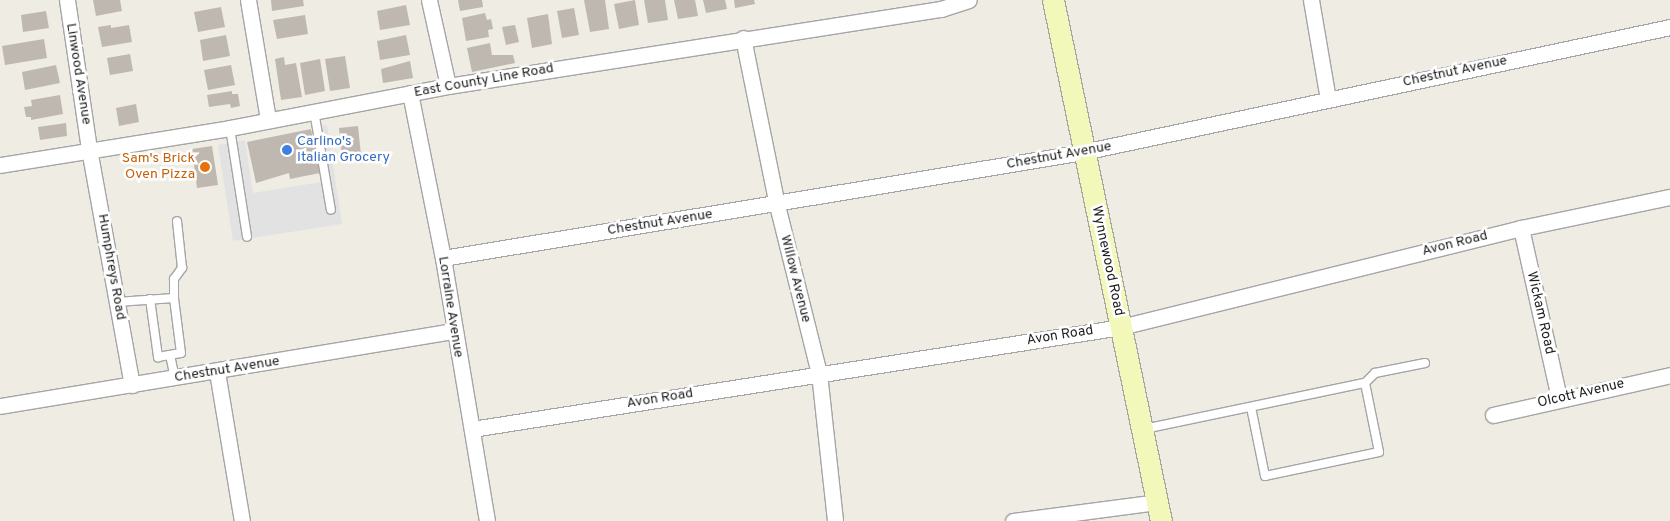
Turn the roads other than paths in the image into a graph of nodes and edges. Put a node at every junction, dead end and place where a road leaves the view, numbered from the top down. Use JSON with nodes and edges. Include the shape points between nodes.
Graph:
{"nodes":[{"id":1,"x":67,"y":0,"type":"edge"},
{"id":2,"x":248,"y":0,"type":"edge"},
{"id":3,"x":430,"y":0,"type":"edge"},
{"id":4,"x":1053,"y":0,"type":"edge"},
{"id":5,"x":1311,"y":0,"type":"edge"},
{"id":6,"x":962,"y":1,"type":"edge"},
{"id":7,"x":1670,"y":27,"type":"edge"},
{"id":8,"x":743,"y":38,"type":"junction"},
{"id":9,"x":448,"y":86,"type":"junction"},
{"id":10,"x":410,"y":93,"type":"junction"},
{"id":11,"x":1328,"y":99,"type":"junction"},
{"id":12,"x":314,"y":111,"type":"junction"},
{"id":13,"x":268,"y":120,"type":"junction"},
{"id":14,"x":230,"y":128,"type":"junction"},
{"id":15,"x":89,"y":149,"type":"junction"},
{"id":16,"x":1083,"y":152,"type":"junction"},
{"id":17,"x":0,"y":165,"type":"edge"},
{"id":18,"x":1670,"y":197,"type":"edge"},
{"id":19,"x":777,"y":205,"type":"junction"},
{"id":20,"x":330,"y":210,"type":"dead end"},
{"id":21,"x":176,"y":221,"type":"dead end"},
{"id":22,"x":1520,"y":228,"type":"junction"},
{"id":23,"x":247,"y":237,"type":"dead end"},
{"id":24,"x":443,"y":258,"type":"junction"},
{"id":25,"x":174,"y":298,"type":"junction"},
{"id":26,"x":150,"y":300,"type":"junction"},
{"id":27,"x":117,"y":302,"type":"junction"},
{"id":28,"x":1121,"y":327,"type":"junction"},
{"id":29,"x":454,"y":331,"type":"junction"},
{"id":30,"x":170,"y":355,"type":"junction"},
{"id":31,"x":1425,"y":363,"type":"dead end"},
{"id":32,"x":217,"y":372,"type":"junction"},
{"id":33,"x":819,"y":373,"type":"junction"},
{"id":34,"x":1670,"y":375,"type":"edge"},
{"id":35,"x":174,"y":378,"type":"junction"},
{"id":36,"x":1365,"y":383,"type":"junction"},
{"id":37,"x":132,"y":385,"type":"junction"},
{"id":38,"x":1559,"y":398,"type":"junction"},
{"id":39,"x":0,"y":406,"type":"edge"},
{"id":40,"x":1251,"y":407,"type":"junction"},
{"id":41,"x":1493,"y":416,"type":"dead end"},
{"id":42,"x":472,"y":429,"type":"junction"},
{"id":43,"x":1142,"y":429,"type":"junction"},
{"id":44,"x":1159,"y":511,"type":"edge"},
{"id":45,"x":242,"y":521,"type":"edge"},
{"id":46,"x":487,"y":521,"type":"edge"},
{"id":47,"x":835,"y":521,"type":"edge"},
{"id":48,"x":1013,"y":521,"type":"edge"}],
"edges":[{"from":1,"to":15,"type":"street","name":"Linwood Avenue"},
{"from":2,"to":13,"type":"street"},
{"from":3,"to":9,"type":"street"},
{"from":4,"to":16,"type":"main road","name":"Wynnewood Road"},
{"from":5,"to":11,"type":"street"},
{"from":6,"to":8,"type":"street","name":"East County Line Road","via":[[941,9]]},
{"from":7,"to":11,"type":"street","name":"Chestnut Avenue"},
{"from":8,"to":9,"type":"street","name":"East County Line Road"},
{"from":8,"to":19,"type":"street","name":"Willow Avenue"},
{"from":9,"to":10,"type":"street","name":"East County Line Road"},
{"from":10,"to":12,"type":"street","name":"East County Line Road"},
{"from":10,"to":24,"type":"street","name":"Lorraine Avenue"},
{"from":11,"to":16,"type":"street","name":"Chestnut Avenue"},
{"from":12,"to":13,"type":"street","name":"East County Line Road"},
{"from":12,"to":20,"type":"lane"},
{"from":13,"to":14,"type":"street","name":"East County Line Road"},
{"from":14,"to":15,"type":"street","name":"East County Line Road"},
{"from":14,"to":23,"type":"lane"},
{"from":15,"to":17,"type":"street","name":"East County Line Road"},
{"from":15,"to":27,"type":"street","name":"Humphreys Road"},
{"from":16,"to":19,"type":"street","name":"Chestnut Avenue"},
{"from":16,"to":28,"type":"main road","name":"Wynnewood Road"},
{"from":18,"to":22,"type":"street","name":"Avon Road"},
{"from":19,"to":24,"type":"street","name":"Chestnut Avenue"},
{"from":19,"to":33,"type":"street","name":"Willow Avenue"},
{"from":21,"to":25,"type":"lane","via":[[182,268],[174,279]]},
{"from":22,"to":28,"type":"street","name":"Avon Road"},
{"from":22,"to":38,"type":"street","name":"Wickam Road"},
{"from":24,"to":29,"type":"street","name":"Lorraine Avenue"},
{"from":25,"to":26,"type":"lane"},
{"from":25,"to":30,"type":"lane","via":[[181,353]]},
{"from":26,"to":27,"type":"lane"},
{"from":26,"to":30,"type":"lane","via":[[158,357]]},
{"from":27,"to":37,"type":"street","name":"Humphreys Road"},
{"from":28,"to":33,"type":"street","name":"Avon Road"},
{"from":28,"to":43,"type":"main road","name":"Wynnewood Road"},
{"from":29,"to":32,"type":"street","name":"Chestnut Avenue"},
{"from":29,"to":42,"type":"street","name":"Lorraine Avenue"},
{"from":30,"to":35,"type":"lane"},
{"from":31,"to":36,"type":"lane","via":[[1375,373]]},
{"from":32,"to":35,"type":"street","name":"Chestnut Avenue"},
{"from":32,"to":45,"type":"street"},
{"from":33,"to":42,"type":"street","name":"Avon Road"},
{"from":33,"to":47,"type":"street","name":"Willow Avenue"},
{"from":34,"to":38,"type":"street","name":"Olcott Avenue"},
{"from":35,"to":37,"type":"street","name":"Chestnut Avenue"},
{"from":36,"to":40,"type":"lane"},
{"from":36,"to":40,"type":"lane","via":[[1379,452],[1265,476]]},
{"from":37,"to":39,"type":"street","name":"Chestnut Avenue"},
{"from":38,"to":41,"type":"street","name":"Olcott Avenue"},
{"from":40,"to":43,"type":"lane"},
{"from":42,"to":46,"type":"street","name":"Lorraine Avenue"},
{"from":43,"to":44,"type":"main road","name":"Wynnewood Road"},
{"from":44,"to":48,"type":"street"}]}
